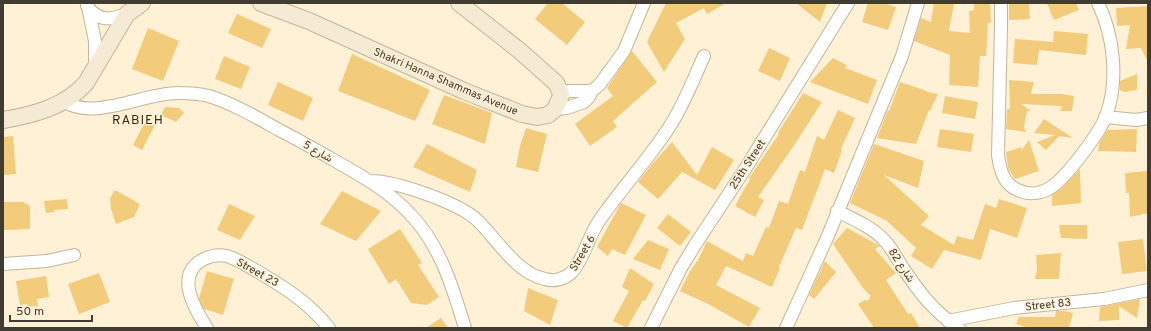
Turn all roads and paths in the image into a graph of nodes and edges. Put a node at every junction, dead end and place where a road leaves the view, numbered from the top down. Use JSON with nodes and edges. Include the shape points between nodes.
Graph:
{"nodes":[{"id":1,"x":142,"y":3,"type":"edge"},
{"id":2,"x":261,"y":3,"type":"edge"},
{"id":3,"x":459,"y":3,"type":"edge"},
{"id":4,"x":644,"y":3,"type":"edge"},
{"id":5,"x":848,"y":3,"type":"edge"},
{"id":6,"x":918,"y":3,"type":"edge"},
{"id":7,"x":1001,"y":3,"type":"edge"},
{"id":8,"x":1098,"y":3,"type":"edge"},
{"id":9,"x":86,"y":5,"type":"edge"},
{"id":10,"x":127,"y":14,"type":"junction"},
{"id":11,"x":704,"y":56,"type":"dead end"},
{"id":12,"x":95,"y":68,"type":"junction"},
{"id":13,"x":560,"y":91,"type":"junction"},
{"id":14,"x":592,"y":91,"type":"junction"},
{"id":15,"x":72,"y":99,"type":"junction"},
{"id":16,"x":555,"y":109,"type":"junction"},
{"id":17,"x":1105,"y":117,"type":"junction"},
{"id":18,"x":1148,"y":118,"type":"edge"},
{"id":19,"x":3,"y":120,"type":"edge"},
{"id":20,"x":3,"y":126,"type":"edge"},
{"id":21,"x":371,"y":182,"type":"junction"},
{"id":22,"x":837,"y":211,"type":"junction"},
{"id":23,"x":74,"y":255,"type":"dead end"},
{"id":24,"x":3,"y":264,"type":"edge"},
{"id":25,"x":1148,"y":290,"type":"edge"},
{"id":26,"x":948,"y":321,"type":"junction"},
{"id":27,"x":207,"y":328,"type":"edge"},
{"id":28,"x":329,"y":328,"type":"edge"},
{"id":29,"x":465,"y":328,"type":"edge"},
{"id":30,"x":651,"y":328,"type":"edge"},
{"id":31,"x":786,"y":328,"type":"edge"},
{"id":32,"x":959,"y":328,"type":"edge"}],
"edges":[{"from":1,"to":10,"type":"street"},
{"from":2,"to":16,"type":"street","name":"Shakri Hanna Shammas Avenue","via":[[522,114],[537,117]]},
{"from":3,"to":13,"type":"street","via":[[540,68],[556,83]]},
{"from":4,"to":14,"type":"street","via":[[624,51]]},
{"from":5,"to":30,"type":"street","name":"25th Street","via":[[681,268]]},
{"from":6,"to":22,"type":"street","via":[[902,56]]},
{"from":7,"to":17,"type":"street","via":[[998,155],[999,168],[1004,179],[1013,188],[1024,193],[1037,193],[1048,189],[1069,170]]},
{"from":8,"to":17,"type":"street","via":[[1108,29],[1113,64],[1110,100]]},
{"from":9,"to":10,"type":"street","via":[[102,18],[116,18]]},
{"from":9,"to":12,"type":"street","via":[[95,40]]},
{"from":10,"to":12,"type":"street"},
{"from":11,"to":21,"type":"street","name":"Street 6","via":[[669,129],[598,223],[582,256],[566,277],[545,280],[530,274],[476,219],[462,210],[401,185]]},
{"from":12,"to":15,"type":"street"},
{"from":13,"to":14,"type":"street"},
{"from":13,"to":16,"type":"street","via":[[560,101]]},
{"from":14,"to":16,"type":"street","via":[[584,102]]},
{"from":15,"to":19,"type":"street","via":[[36,113]]},
{"from":15,"to":20,"type":"street","via":[[19,124]]},
{"from":15,"to":21,"type":"street","name":"شارع 5","via":[[86,110],[178,92],[207,96],[241,109]]},
{"from":17,"to":18,"type":"street","via":[[1136,120]]},
{"from":21,"to":29,"type":"street","name":"شارع 5","via":[[411,215],[432,242],[443,264]]},
{"from":22,"to":26,"type":"street","name":"شارع 82","via":[[884,240],[925,300]]},
{"from":22,"to":31,"type":"street"},
{"from":23,"to":24,"type":"street","via":[[47,261]]},
{"from":25,"to":26,"type":"street","name":"Street 83","via":[[1104,299],[1014,308]]},
{"from":26,"to":32,"type":"street","name":"شارع 82"},
{"from":27,"to":28,"type":"street","name":"Street 23","via":[[198,314],[188,285],[191,268],[219,254],[241,262],[283,286],[304,301]]}]}
